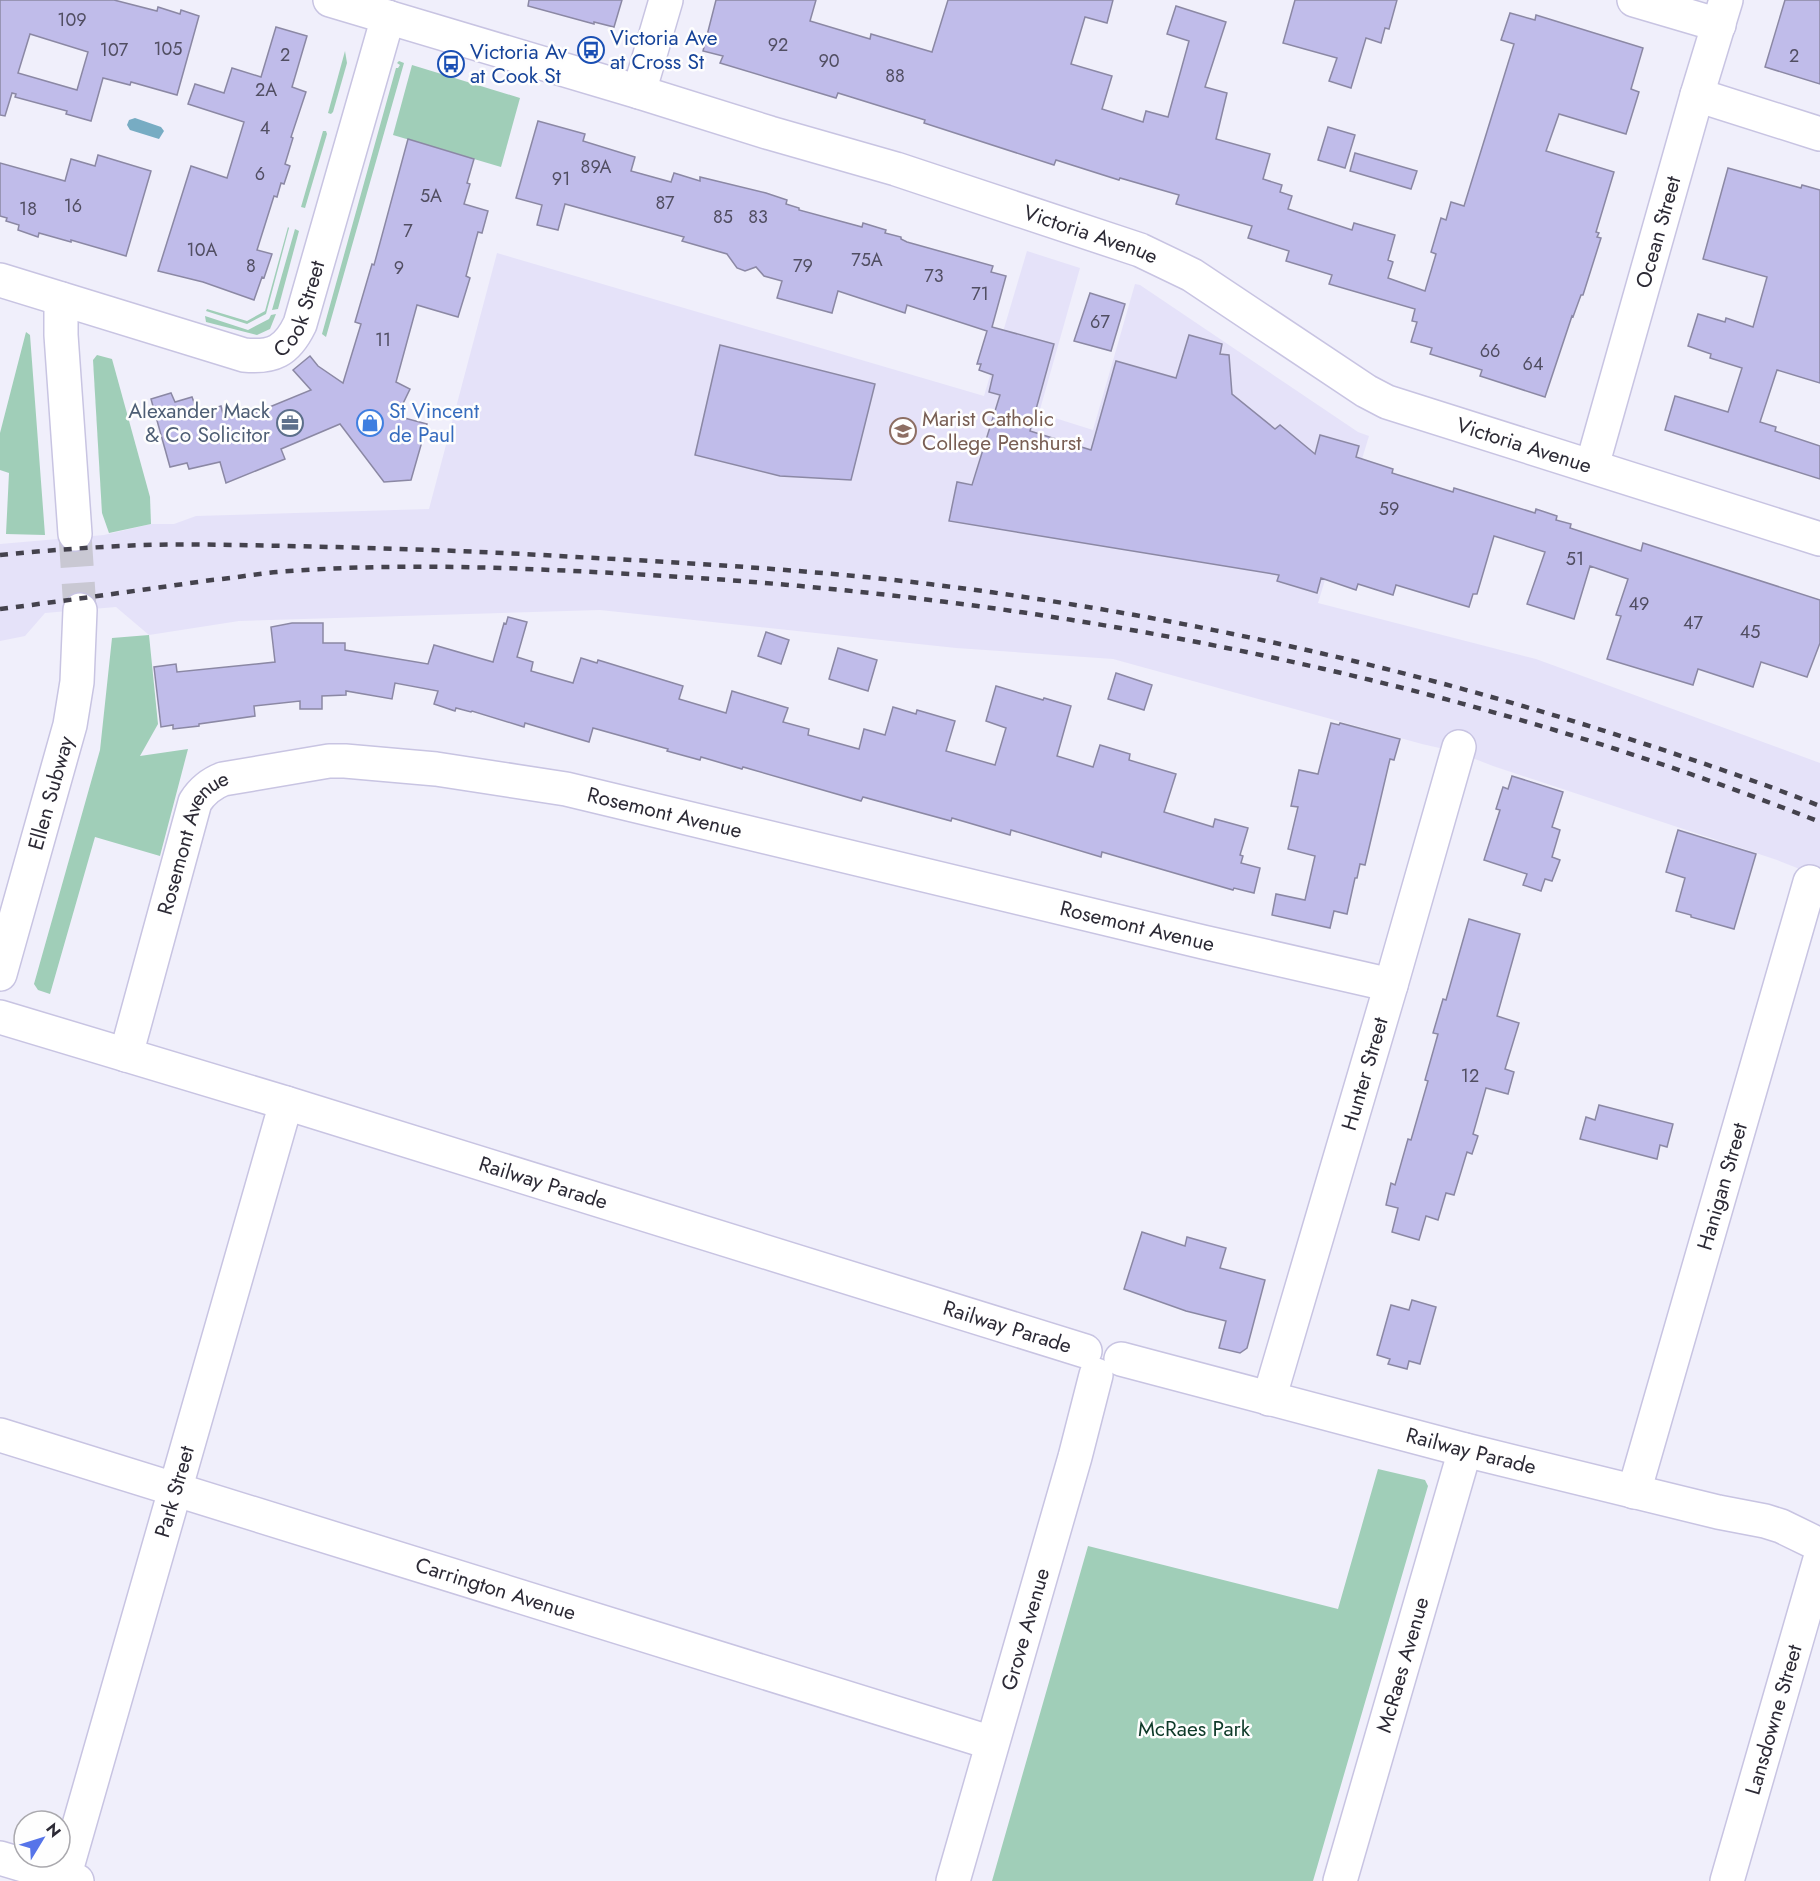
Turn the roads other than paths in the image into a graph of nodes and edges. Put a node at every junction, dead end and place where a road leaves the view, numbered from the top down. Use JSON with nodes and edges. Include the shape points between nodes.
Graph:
{"nodes":[{"id":1,"x":330,"y":0,"type":"edge"},
{"id":2,"x":666,"y":0,"type":"edge"},
{"id":3,"x":1634,"y":0,"type":"edge"},
{"id":4,"x":1723,"y":13,"type":"edge"},
{"id":5,"x":388,"y":18,"type":"junction"},
{"id":6,"x":639,"y":92,"type":"junction"},
{"id":7,"x":1697,"y":95,"type":"junction"},
{"id":8,"x":1820,"y":134,"type":"edge"},
{"id":9,"x":0,"y":280,"type":"edge"},
{"id":10,"x":61,"y":299,"type":"junction"},
{"id":11,"x":1592,"y":466,"type":"junction"},
{"id":12,"x":75,"y":534,"type":"tunnel mouth"},
{"id":13,"x":1820,"y":539,"type":"edge"},
{"id":14,"x":80,"y":610,"type":"tunnel mouth"},
{"id":15,"x":1459,"y":747,"type":"dead end"},
{"id":16,"x":1810,"y":882,"type":"dead end"},
{"id":17,"x":0,"y":974,"type":"edge"},
{"id":18,"x":1391,"y":985,"type":"junction"},
{"id":19,"x":0,"y":1017,"type":"edge"},
{"id":20,"x":126,"y":1055,"type":"junction"},
{"id":21,"x":286,"y":1103,"type":"junction"},
{"id":22,"x":1101,"y":1362,"type":"junction"},
{"id":23,"x":1269,"y":1399,"type":"junction"},
{"id":24,"x":0,"y":1435,"type":"edge"},
{"id":25,"x":1465,"y":1450,"type":"junction"},
{"id":26,"x":175,"y":1489,"type":"junction"},
{"id":27,"x":1634,"y":1492,"type":"junction"},
{"id":28,"x":1820,"y":1545,"type":"edge"},
{"id":29,"x":1820,"y":1559,"type":"edge"},
{"id":30,"x":992,"y":1743,"type":"junction"},
{"id":31,"x":0,"y":1858,"type":"edge"},
{"id":32,"x":68,"y":1880,"type":"edge"},
{"id":33,"x":953,"y":1881,"type":"edge"},
{"id":34,"x":1340,"y":1881,"type":"edge"},
{"id":35,"x":1727,"y":1881,"type":"edge"}],
"edges":[{"from":1,"to":5,"type":"street","name":"Victoria Avenue"},
{"from":2,"to":6,"type":"street"},
{"from":3,"to":4,"type":"street"},
{"from":4,"to":7,"type":"street","name":"Ocean Street"},
{"from":5,"to":6,"type":"street","name":"Victoria Avenue"},
{"from":5,"to":10,"type":"street","name":"Cook Street","via":[[300,324],[280,351],[256,357],[244,355]]},
{"from":6,"to":11,"type":"street","name":"Victoria Avenue","via":[[896,169],[1140,250],[1192,275],[1387,402]]},
{"from":7,"to":8,"type":"street"},
{"from":7,"to":11,"type":"street","name":"Ocean Street"},
{"from":9,"to":10,"type":"street","name":"Cook Street"},
{"from":10,"to":12,"type":"street"},
{"from":11,"to":13,"type":"street","name":"Victoria Avenue"},
{"from":14,"to":17,"type":"street","name":"Ellen Subway","via":[[78,682],[70,725]]},
{"from":15,"to":18,"type":"street","name":"Hunter Street"},
{"from":16,"to":27,"type":"street","name":"Hanigan Street"},
{"from":18,"to":20,"type":"street","name":"Rosemont Avenue","via":[[581,792],[363,761],[329,761],[223,779],[199,795]]},
{"from":18,"to":23,"type":"street","name":"Hunter Street"},
{"from":19,"to":20,"type":"street","name":"Railway Parade"},
{"from":20,"to":21,"type":"street","name":"Railway Parade"},
{"from":21,"to":22,"type":"street","name":"Railway Parade"},
{"from":21,"to":26,"type":"street","name":"Park Street"},
{"from":22,"to":23,"type":"street","name":"Railway Parade"},
{"from":22,"to":30,"type":"street","name":"Grove Avenue"},
{"from":23,"to":25,"type":"street","name":"Railway Parade"},
{"from":24,"to":26,"type":"street","name":"Carrington Avenue"},
{"from":25,"to":27,"type":"street","name":"Railway Parade"},
{"from":25,"to":34,"type":"street","name":"McRaes Avenue"},
{"from":26,"to":30,"type":"street","name":"Carrington Avenue"},
{"from":26,"to":32,"type":"street","name":"Park Street"},
{"from":27,"to":28,"type":"street","name":"Railway Parade","via":[[1765,1521]]},
{"from":29,"to":35,"type":"street","name":"Lansdowne Street"},
{"from":30,"to":33,"type":"street","name":"Grove Avenue"},
{"from":31,"to":32,"type":"street"}]}
